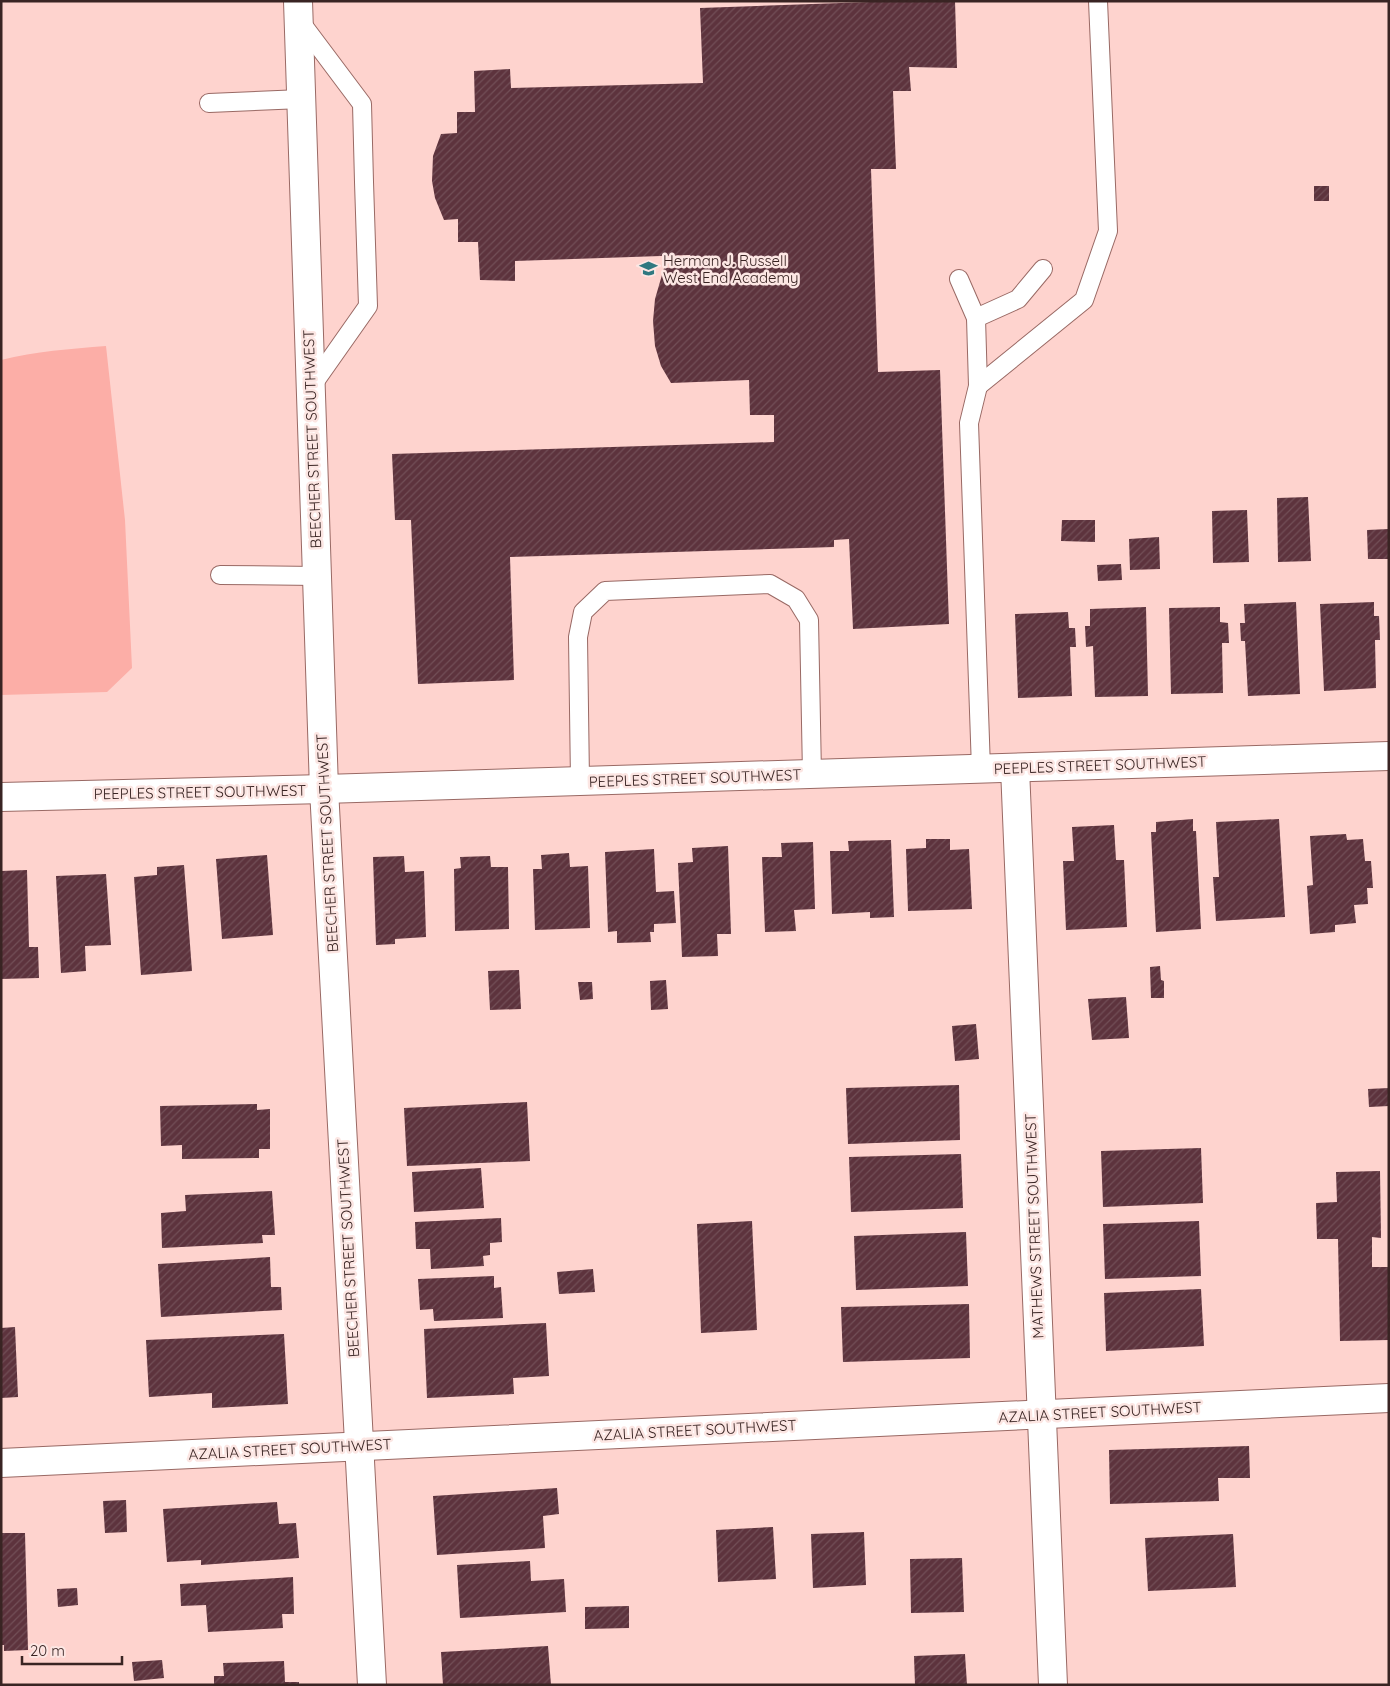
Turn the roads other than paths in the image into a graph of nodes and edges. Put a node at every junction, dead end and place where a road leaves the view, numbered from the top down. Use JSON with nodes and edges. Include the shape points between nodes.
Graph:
{"nodes":[{"id":1,"x":1098,"y":1,"type":"edge"},
{"id":2,"x":299,"y":11,"type":"edge"},
{"id":3,"x":302,"y":99,"type":"junction"},
{"id":4,"x":209,"y":103,"type":"dead end"},
{"id":5,"x":1043,"y":269,"type":"dead end"},
{"id":6,"x":958,"y":279,"type":"dead end"},
{"id":7,"x":976,"y":318,"type":"junction"},
{"id":8,"x":978,"y":386,"type":"junction"},
{"id":9,"x":311,"y":388,"type":"junction"},
{"id":10,"x":220,"y":575,"type":"dead end"},
{"id":11,"x":317,"y":576,"type":"junction"},
{"id":12,"x":1389,"y":756,"type":"edge"},
{"id":13,"x":1015,"y":768,"type":"junction"},
{"id":14,"x":981,"y":769,"type":"junction"},
{"id":15,"x":812,"y":774,"type":"junction"},
{"id":16,"x":580,"y":781,"type":"junction"},
{"id":17,"x":324,"y":789,"type":"junction"},
{"id":18,"x":1,"y":797,"type":"edge"},
{"id":19,"x":1389,"y":1398,"type":"edge"},
{"id":20,"x":1042,"y":1414,"type":"junction"},
{"id":21,"x":358,"y":1446,"type":"junction"},
{"id":22,"x":1,"y":1462,"type":"edge"},
{"id":23,"x":372,"y":1685,"type":"edge"},
{"id":24,"x":1053,"y":1685,"type":"edge"}],
"edges":[{"from":1,"to":8,"type":"lane","via":[[1108,230],[1084,300]]},
{"from":2,"to":3,"type":"street","name":"BEECHER STREET SOUTHWEST"},
{"from":2,"to":9,"type":"lane","via":[[362,104],[368,306]]},
{"from":3,"to":4,"type":"lane"},
{"from":3,"to":9,"type":"street","name":"BEECHER STREET SOUTHWEST"},
{"from":5,"to":7,"type":"lane","via":[[1018,299]]},
{"from":6,"to":7,"type":"lane"},
{"from":7,"to":8,"type":"lane"},
{"from":8,"to":14,"type":"lane","via":[[968,423]]},
{"from":9,"to":11,"type":"street","name":"BEECHER STREET SOUTHWEST"},
{"from":10,"to":11,"type":"lane"},
{"from":11,"to":17,"type":"street","name":"BEECHER STREET SOUTHWEST"},
{"from":12,"to":13,"type":"street","name":"PEEPLES STREET SOUTHWEST"},
{"from":13,"to":14,"type":"street","name":"PEEPLES STREET SOUTHWEST"},
{"from":13,"to":20,"type":"street","name":"MATHEWS STREET SOUTHWEST"},
{"from":14,"to":15,"type":"street","name":"PEEPLES STREET SOUTHWEST"},
{"from":15,"to":16,"type":"street","name":"PEEPLES STREET SOUTHWEST"},
{"from":15,"to":16,"type":"lane","via":[[809,620],[796,599],[770,584],[605,591],[583,612],[578,637]]},
{"from":16,"to":17,"type":"street","name":"PEEPLES STREET SOUTHWEST"},
{"from":17,"to":18,"type":"street","name":"PEEPLES STREET SOUTHWEST"},
{"from":17,"to":21,"type":"street","name":"BEECHER STREET SOUTHWEST"},
{"from":19,"to":20,"type":"street","name":"AZALIA STREET SOUTHWEST"},
{"from":20,"to":21,"type":"street","name":"AZALIA STREET SOUTHWEST"},
{"from":20,"to":24,"type":"street","name":"MATHEWS STREET SOUTHWEST"},
{"from":21,"to":22,"type":"street","name":"AZALIA STREET SOUTHWEST"},
{"from":21,"to":23,"type":"street","name":"BEECHER STREET SOUTHWEST"}]}
